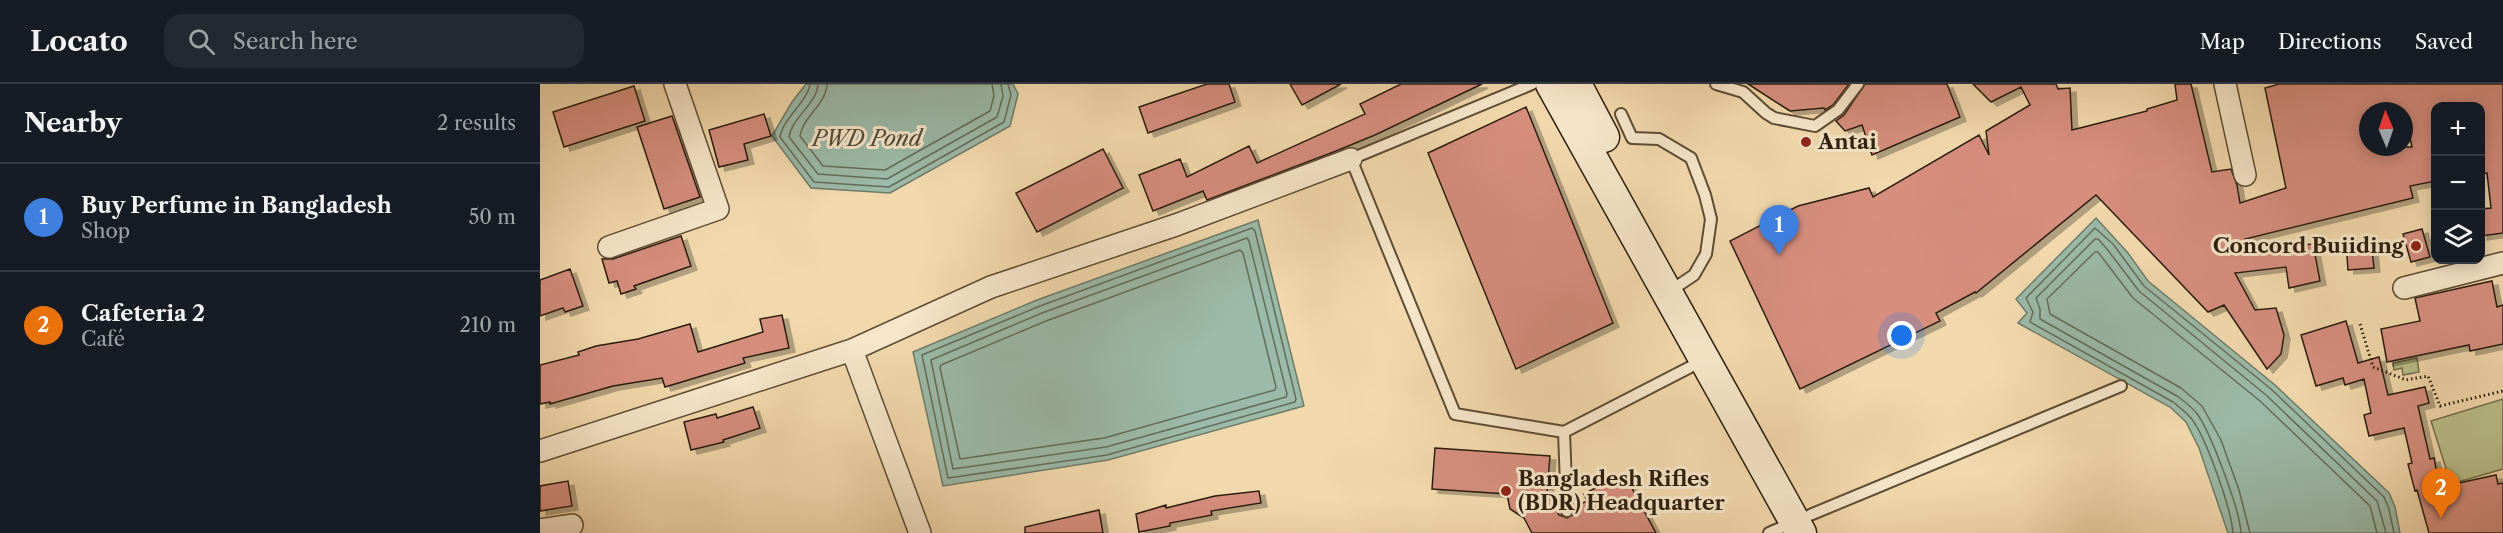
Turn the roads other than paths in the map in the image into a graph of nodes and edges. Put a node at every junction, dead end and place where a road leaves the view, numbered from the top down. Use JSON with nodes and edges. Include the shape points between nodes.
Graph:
{"nodes":[{"id":1,"x":675,"y":84,"type":"edge"},
{"id":2,"x":1532,"y":84,"type":"edge"},
{"id":3,"x":1551,"y":84,"type":"edge"},
{"id":4,"x":1576,"y":84,"type":"edge"},
{"id":5,"x":1716,"y":84,"type":"edge"},
{"id":6,"x":1858,"y":84,"type":"edge"},
{"id":7,"x":2225,"y":84,"type":"edge"},
{"id":8,"x":1622,"y":114,"type":"dead end"},
{"id":9,"x":1351,"y":159,"type":"junction"},
{"id":10,"x":2245,"y":175,"type":"dead end"},
{"id":11,"x":609,"y":247,"type":"dead end"},
{"id":12,"x":2503,"y":263,"type":"edge"},
{"id":13,"x":1676,"y":288,"type":"junction"},
{"id":14,"x":2404,"y":288,"type":"dead end"},
{"id":15,"x":852,"y":350,"type":"junction"},
{"id":16,"x":1713,"y":355,"type":"junction"},
{"id":17,"x":2121,"y":386,"type":"dead end"},
{"id":18,"x":1564,"y":432,"type":"junction"},
{"id":19,"x":540,"y":451,"type":"edge"},
{"id":20,"x":1567,"y":511,"type":"dead end"},
{"id":21,"x":572,"y":525,"type":"dead end"},
{"id":22,"x":1799,"y":527,"type":"edge"},
{"id":23,"x":540,"y":530,"type":"edge"},
{"id":24,"x":920,"y":533,"type":"edge"}],
"edges":[{"from":1,"to":11,"type":"street","via":[[718,209]]},
{"from":2,"to":9,"type":"lane"},
{"from":3,"to":13,"type":"street"},
{"from":4,"to":13,"type":"street"},
{"from":5,"to":6,"type":"lane","via":[[1743,92],[1774,118],[1815,126],[1838,110]]},
{"from":7,"to":10,"type":"street"},
{"from":8,"to":13,"type":"lane","via":[[1632,138],[1659,139],[1691,158],[1705,195],[1711,219],[1706,254],[1694,275]]},
{"from":9,"to":15,"type":"street","via":[[1176,225],[991,287]]},
{"from":9,"to":18,"type":"lane","via":[[1455,414]]},
{"from":12,"to":14,"type":"street"},
{"from":13,"to":16,"type":"street"},
{"from":15,"to":19,"type":"street"},
{"from":15,"to":24,"type":"street"},
{"from":16,"to":18,"type":"lane"},
{"from":16,"to":22,"type":"street"},
{"from":17,"to":22,"type":"lane"},
{"from":18,"to":20,"type":"lane"},
{"from":21,"to":23,"type":"street"}]}
